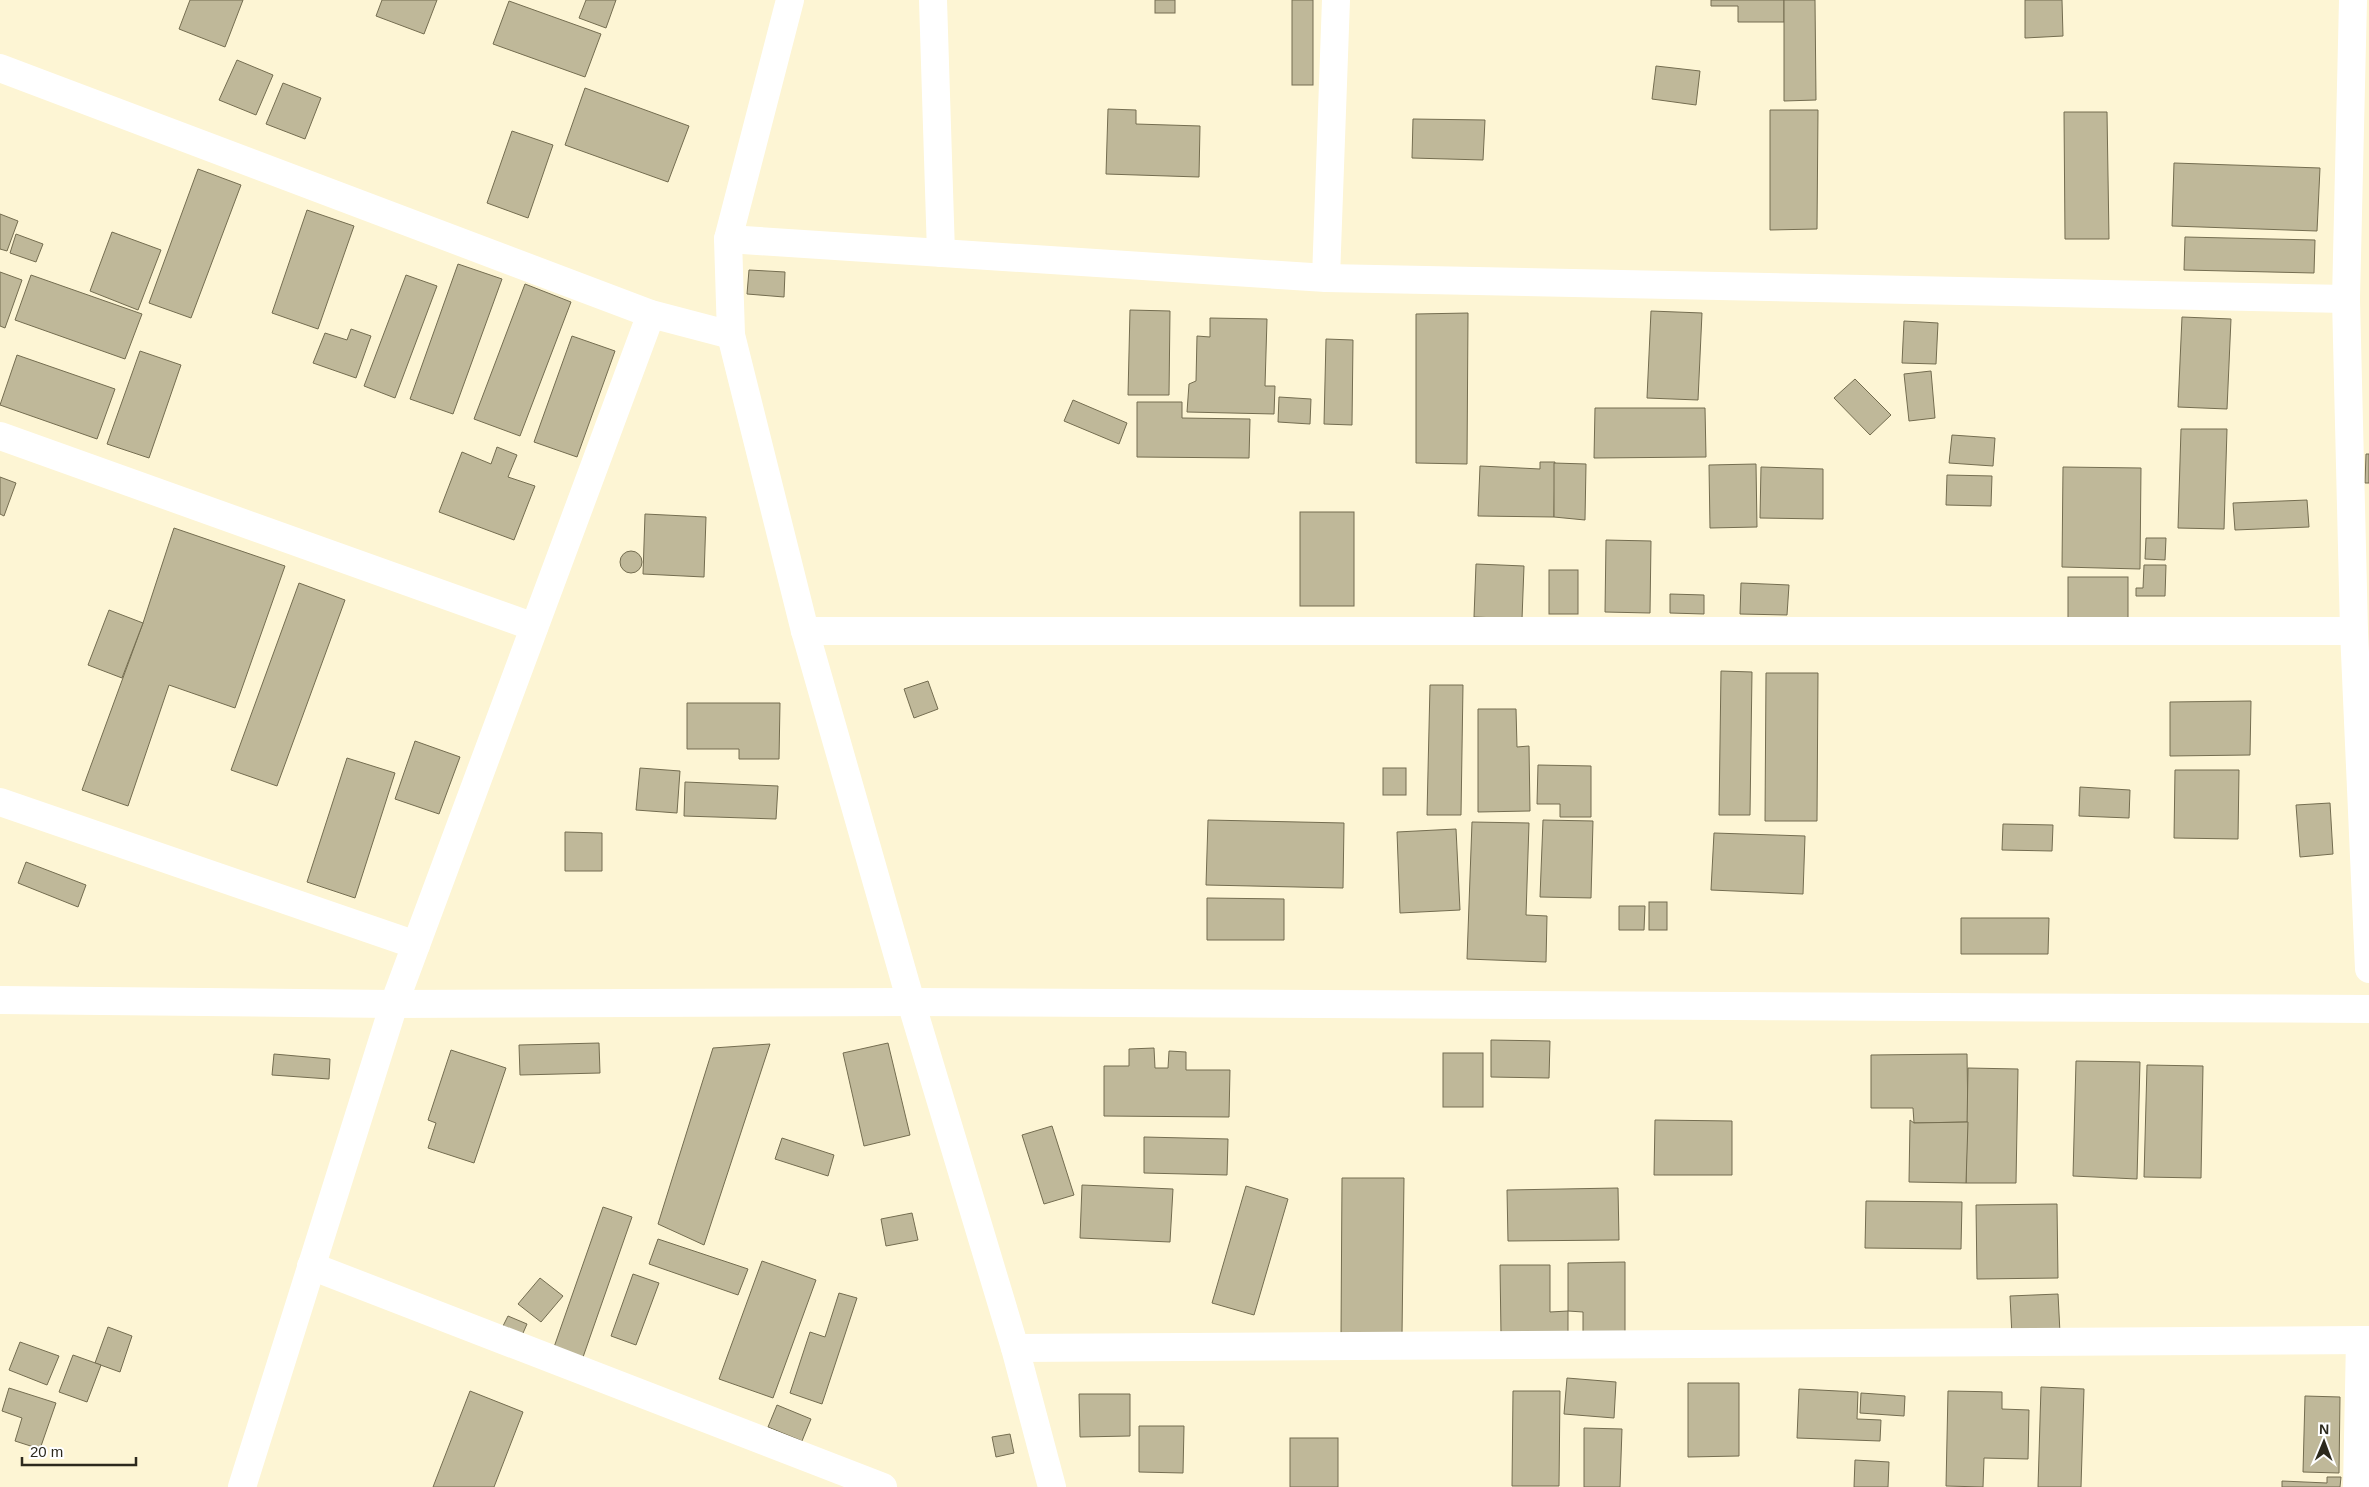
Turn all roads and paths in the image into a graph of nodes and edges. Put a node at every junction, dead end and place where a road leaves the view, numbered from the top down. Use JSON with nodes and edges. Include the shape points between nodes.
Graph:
{"nodes":[{"id":1,"x":790,"y":0,"type":"edge"},
{"id":2,"x":933,"y":0,"type":"edge"},
{"id":3,"x":1336,"y":0,"type":"edge"},
{"id":4,"x":2353,"y":0,"type":"edge"},
{"id":5,"x":0,"y":68,"type":"edge"},
{"id":6,"x":728,"y":239,"type":"junction"},
{"id":7,"x":942,"y":253,"type":"junction"},
{"id":8,"x":1326,"y":278,"type":"junction"},
{"id":9,"x":2346,"y":299,"type":"junction"},
{"id":10,"x":651,"y":314,"type":"junction"},
{"id":11,"x":731,"y":335,"type":"junction"},
{"id":12,"x":0,"y":436,"type":"edge"},
{"id":13,"x":534,"y":627,"type":"junction"},
{"id":14,"x":805,"y":631,"type":"junction"},
{"id":15,"x":2354,"y":631,"type":"junction"},
{"id":16,"x":0,"y":802,"type":"edge"},
{"id":17,"x":416,"y":945,"type":"junction"},
{"id":18,"x":2369,"y":969,"type":"edge"},
{"id":19,"x":0,"y":1000,"type":"edge"},
{"id":20,"x":911,"y":1002,"type":"junction"},
{"id":21,"x":394,"y":1004,"type":"junction"},
{"id":22,"x":2369,"y":1009,"type":"edge"},
{"id":23,"x":311,"y":1266,"type":"junction"},
{"id":24,"x":2364,"y":1340,"type":"edge"},
{"id":25,"x":1015,"y":1348,"type":"junction"},
{"id":26,"x":242,"y":1487,"type":"edge"},
{"id":27,"x":883,"y":1487,"type":"edge"},
{"id":28,"x":1052,"y":1487,"type":"edge"},
{"id":29,"x":2357,"y":1487,"type":"edge"}],
"edges":[{"from":1,"to":6,"type":"street"},
{"from":2,"to":7,"type":"street"},
{"from":3,"to":8,"type":"street"},
{"from":4,"to":9,"type":"street"},
{"from":5,"to":10,"type":"street"},
{"from":6,"to":7,"type":"street"},
{"from":6,"to":11,"type":"street"},
{"from":7,"to":8,"type":"street"},
{"from":8,"to":9,"type":"street"},
{"from":9,"to":15,"type":"street"},
{"from":10,"to":11,"type":"street"},
{"from":10,"to":13,"type":"street"},
{"from":11,"to":14,"type":"street"},
{"from":12,"to":13,"type":"street"},
{"from":13,"to":17,"type":"street"},
{"from":14,"to":15,"type":"street"},
{"from":14,"to":20,"type":"street"},
{"from":15,"to":18,"type":"street"},
{"from":16,"to":17,"type":"street"},
{"from":17,"to":21,"type":"street"},
{"from":19,"to":21,"type":"street"},
{"from":20,"to":21,"type":"street"},
{"from":20,"to":22,"type":"street"},
{"from":20,"to":25,"type":"street"},
{"from":21,"to":23,"type":"street"},
{"from":23,"to":26,"type":"street"},
{"from":23,"to":27,"type":"street"},
{"from":24,"to":25,"type":"street"},
{"from":24,"to":29,"type":"street"},
{"from":25,"to":28,"type":"street"}]}
